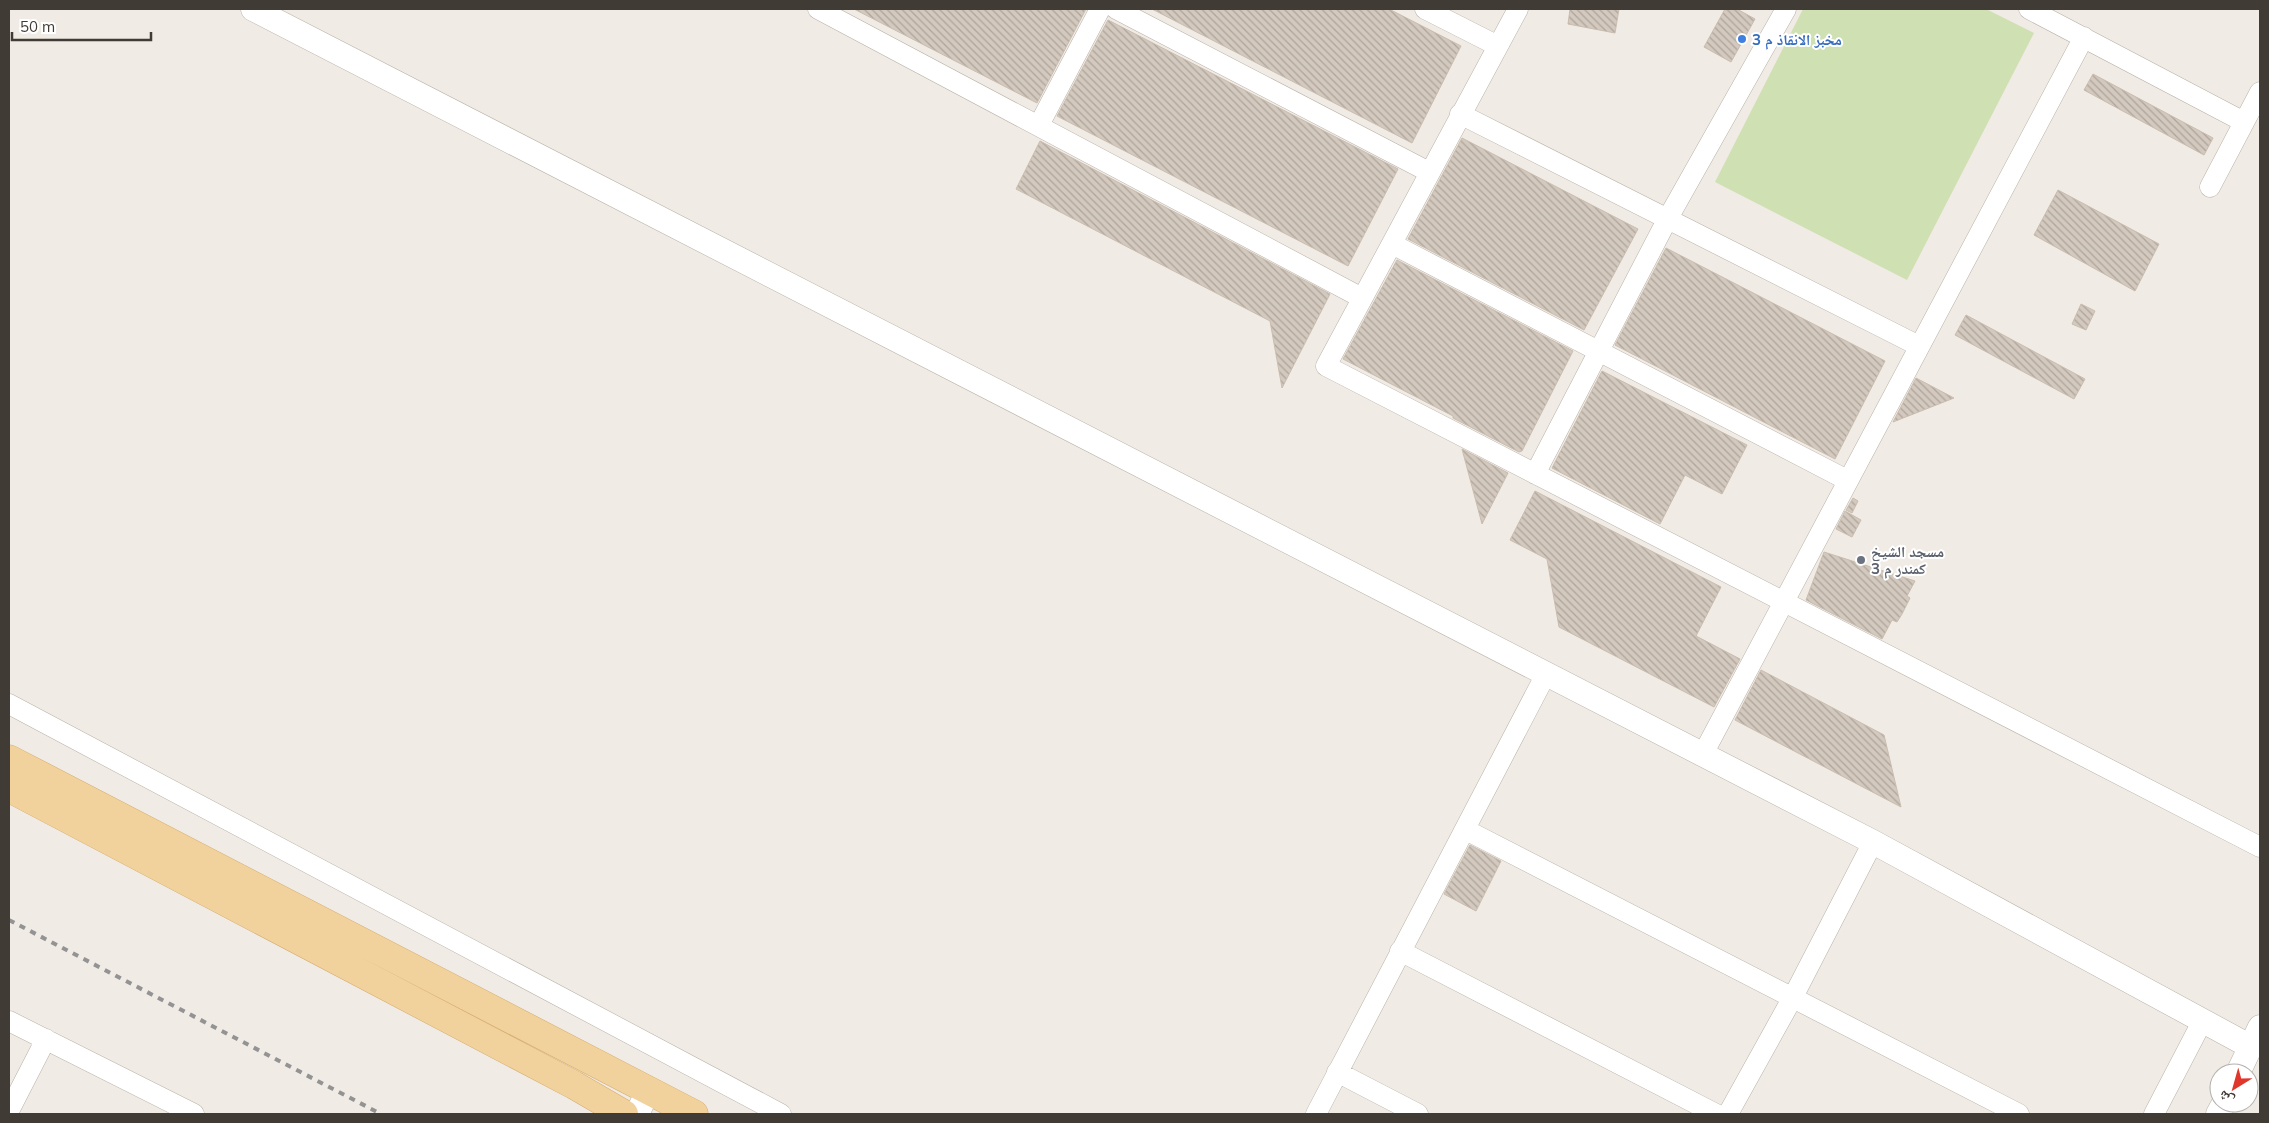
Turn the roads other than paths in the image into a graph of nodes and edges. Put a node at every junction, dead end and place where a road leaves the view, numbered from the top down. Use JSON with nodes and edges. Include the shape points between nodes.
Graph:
{"nodes":[{"id":1,"x":253,"y":9,"type":"edge"},
{"id":2,"x":818,"y":9,"type":"edge"},
{"id":3,"x":1100,"y":9,"type":"edge"},
{"id":4,"x":1116,"y":9,"type":"edge"},
{"id":5,"x":1425,"y":9,"type":"edge"},
{"id":6,"x":1518,"y":9,"type":"edge"},
{"id":7,"x":1786,"y":9,"type":"edge"},
{"id":8,"x":2029,"y":9,"type":"edge"},
{"id":9,"x":2084,"y":37,"type":"junction"},
{"id":10,"x":1498,"y":46,"type":"junction"},
{"id":11,"x":2260,"y":92,"type":"edge"},
{"id":12,"x":1460,"y":114,"type":"junction"},
{"id":13,"x":2244,"y":122,"type":"junction"},
{"id":14,"x":1039,"y":125,"type":"junction"},
{"id":15,"x":1429,"y":172,"type":"junction"},
{"id":16,"x":2210,"y":188,"type":"dead end"},
{"id":17,"x":1668,"y":218,"type":"junction"},
{"id":18,"x":1392,"y":244,"type":"junction"},
{"id":19,"x":1362,"y":298,"type":"junction"},
{"id":20,"x":1919,"y":346,"type":"junction"},
{"id":21,"x":1598,"y":351,"type":"junction"},
{"id":22,"x":1535,"y":474,"type":"junction"},
{"id":23,"x":1847,"y":480,"type":"junction"},
{"id":24,"x":1782,"y":603,"type":"junction"},
{"id":25,"x":1546,"y":674,"type":"junction"},
{"id":26,"x":9,"y":704,"type":"edge"},
{"id":27,"x":1703,"y":754,"type":"junction"},
{"id":28,"x":9,"y":759,"type":"edge"},
{"id":29,"x":9,"y":788,"type":"edge"},
{"id":30,"x":1466,"y":830,"type":"junction"},
{"id":31,"x":1873,"y":842,"type":"junction"},
{"id":32,"x":2260,"y":847,"type":"edge"},
{"id":33,"x":1400,"y":951,"type":"junction"},
{"id":34,"x":1793,"y":997,"type":"junction"},
{"id":35,"x":2203,"y":1020,"type":"junction"},
{"id":36,"x":9,"y":1021,"type":"edge"},
{"id":37,"x":2256,"y":1037,"type":"edge"},
{"id":38,"x":46,"y":1040,"type":"junction"},
{"id":39,"x":2243,"y":1063,"type":"edge"},
{"id":40,"x":1337,"y":1072,"type":"junction"},
{"id":41,"x":574,"y":1085,"type":"junction"},
{"id":42,"x":642,"y":1103,"type":"edge"},
{"id":43,"x":9,"y":1111,"type":"edge"},
{"id":44,"x":678,"y":1111,"type":"edge"},
{"id":45,"x":194,"y":1114,"type":"edge"},
{"id":46,"x":609,"y":1114,"type":"edge"},
{"id":47,"x":624,"y":1114,"type":"edge"},
{"id":48,"x":781,"y":1114,"type":"edge"},
{"id":49,"x":1316,"y":1114,"type":"edge"},
{"id":50,"x":1418,"y":1114,"type":"edge"},
{"id":51,"x":1716,"y":1114,"type":"edge"},
{"id":52,"x":1728,"y":1114,"type":"edge"},
{"id":53,"x":2019,"y":1114,"type":"edge"},
{"id":54,"x":2154,"y":1114,"type":"edge"}],
"edges":[{"from":1,"to":25,"type":"street"},
{"from":2,"to":14,"type":"street"},
{"from":3,"to":14,"type":"street"},
{"from":4,"to":15,"type":"street"},
{"from":5,"to":10,"type":"street"},
{"from":6,"to":10,"type":"street"},
{"from":7,"to":17,"type":"street"},
{"from":8,"to":9,"type":"street"},
{"from":9,"to":13,"type":"street"},
{"from":9,"to":20,"type":"street"},
{"from":10,"to":12,"type":"street"},
{"from":11,"to":13,"type":"street"},
{"from":12,"to":15,"type":"street"},
{"from":12,"to":17,"type":"street"},
{"from":13,"to":16,"type":"street"},
{"from":14,"to":19,"type":"street"},
{"from":15,"to":18,"type":"street"},
{"from":17,"to":20,"type":"street"},
{"from":17,"to":21,"type":"street"},
{"from":18,"to":19,"type":"street"},
{"from":18,"to":21,"type":"street"},
{"from":19,"to":22,"type":"street","via":[[1326,366]]},
{"from":20,"to":23,"type":"street"},
{"from":21,"to":22,"type":"street"},
{"from":21,"to":23,"type":"street"},
{"from":22,"to":24,"type":"street"},
{"from":23,"to":24,"type":"street"},
{"from":24,"to":27,"type":"street"},
{"from":24,"to":32,"type":"street"},
{"from":25,"to":27,"type":"street"},
{"from":25,"to":30,"type":"street"},
{"from":26,"to":48,"type":"street"},
{"from":27,"to":31,"type":"street"},
{"from":28,"to":42,"type":"main road"},
{"from":29,"to":41,"type":"main road"},
{"from":30,"to":33,"type":"street"},
{"from":30,"to":34,"type":"street"},
{"from":31,"to":34,"type":"street"},
{"from":31,"to":35,"type":"street"},
{"from":33,"to":40,"type":"street"},
{"from":33,"to":51,"type":"street"},
{"from":34,"to":52,"type":"street"},
{"from":34,"to":53,"type":"street"},
{"from":35,"to":37,"type":"street"},
{"from":35,"to":54,"type":"street"},
{"from":36,"to":38,"type":"street"},
{"from":37,"to":39,"type":"street"},
{"from":38,"to":43,"type":"street"},
{"from":38,"to":45,"type":"street"},
{"from":40,"to":49,"type":"street"},
{"from":40,"to":50,"type":"street"},
{"from":41,"to":46,"type":"main road"},
{"from":41,"to":47,"type":"main road"},
{"from":42,"to":44,"type":"main road"}]}
